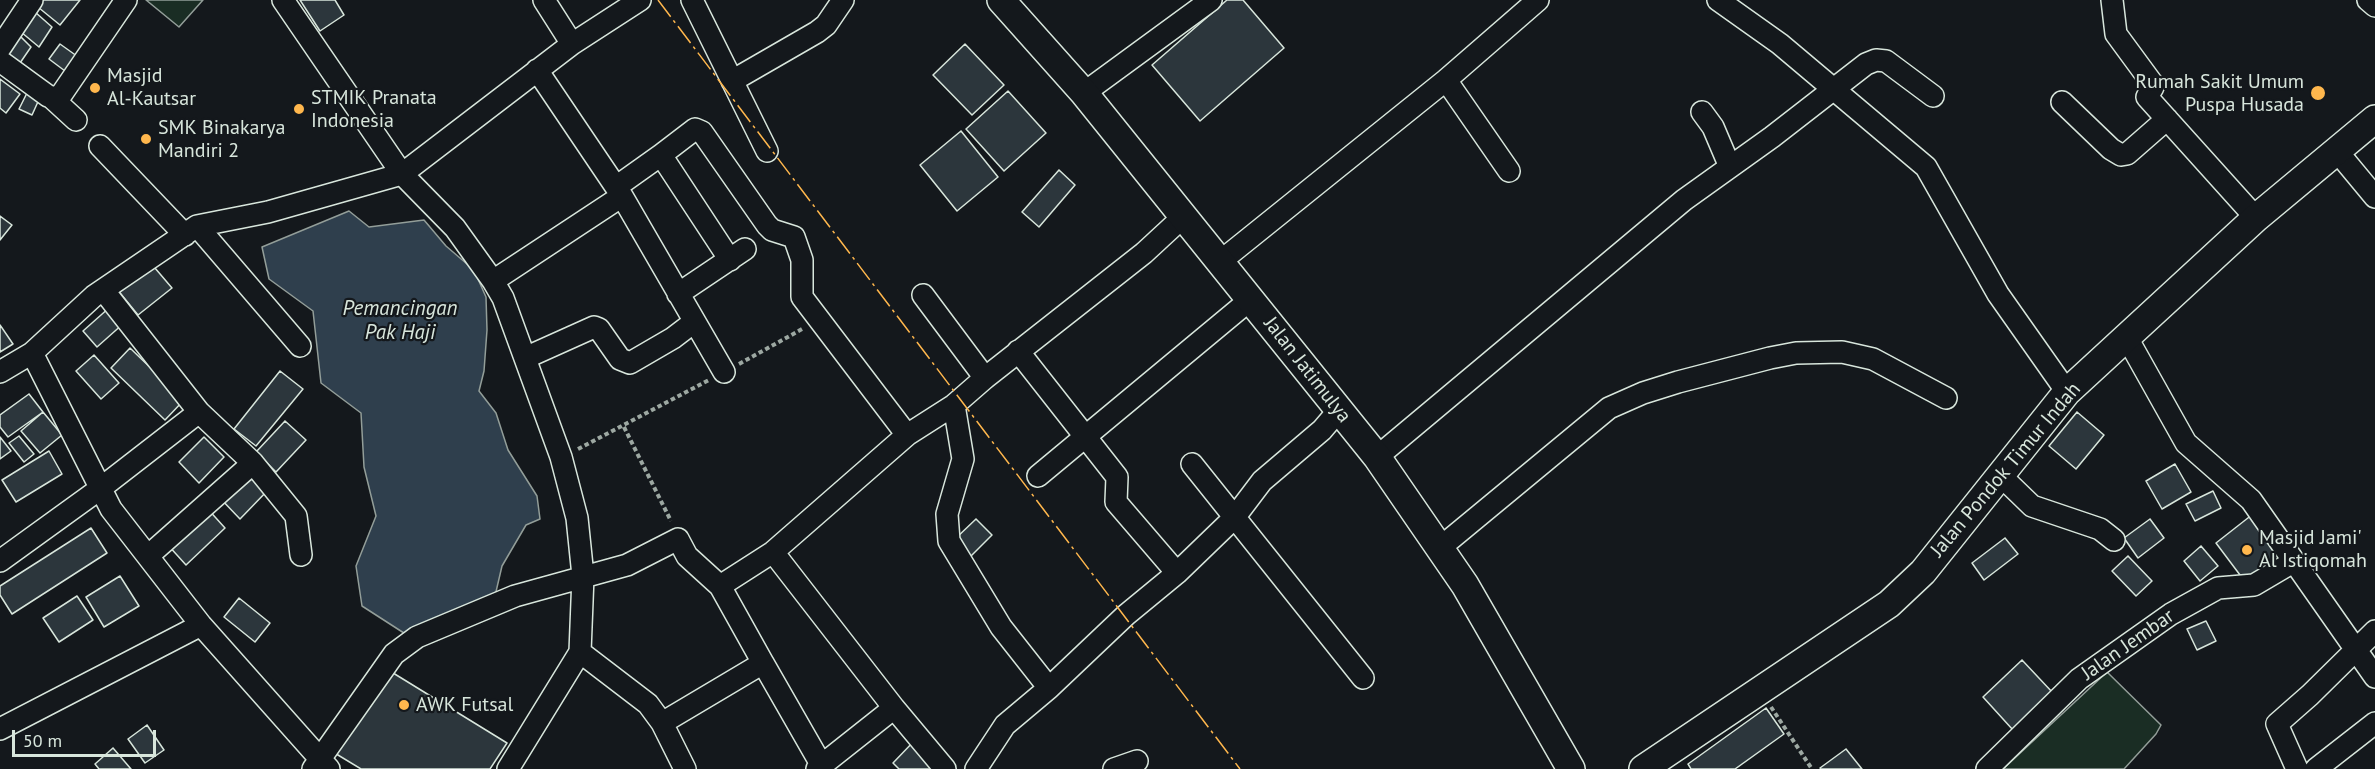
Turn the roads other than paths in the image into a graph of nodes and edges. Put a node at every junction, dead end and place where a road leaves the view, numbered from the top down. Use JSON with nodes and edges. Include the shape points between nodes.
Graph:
{"nodes":[{"id":1,"x":32,"y":0,"type":"edge"},
{"id":2,"x":126,"y":0,"type":"edge"},
{"id":3,"x":283,"y":0,"type":"edge"},
{"id":4,"x":544,"y":0,"type":"edge"},
{"id":5,"x":640,"y":0,"type":"edge"},
{"id":6,"x":692,"y":0,"type":"edge"},
{"id":7,"x":843,"y":0,"type":"edge"},
{"id":8,"x":1001,"y":0,"type":"edge"},
{"id":9,"x":1210,"y":0,"type":"edge"},
{"id":10,"x":1538,"y":0,"type":"edge"},
{"id":11,"x":1718,"y":0,"type":"edge"},
{"id":12,"x":2112,"y":0,"type":"edge"},
{"id":13,"x":2368,"y":0,"type":"edge"},
{"id":14,"x":2375,"y":6,"type":"edge"},
{"id":15,"x":572,"y":44,"type":"junction"},
{"id":16,"x":0,"y":48,"type":"edge"},
{"id":17,"x":0,"y":61,"type":"edge"},
{"id":18,"x":537,"y":70,"type":"junction"},
{"id":19,"x":1446,"y":80,"type":"junction"},
{"id":20,"x":732,"y":81,"type":"junction"},
{"id":21,"x":1833,"y":89,"type":"junction"},
{"id":22,"x":1084,"y":93,"type":"junction"},
{"id":23,"x":1933,"y":96,"type":"dead end"},
{"id":24,"x":52,"y":98,"type":"junction"},
{"id":25,"x":2062,"y":102,"type":"dead end"},
{"id":26,"x":1702,"y":112,"type":"dead end"},
{"id":27,"x":2167,"y":119,"type":"junction"},
{"id":28,"x":2375,"y":119,"type":"edge"},
{"id":29,"x":76,"y":120,"type":"dead end"},
{"id":30,"x":100,"y":146,"type":"dead end"},
{"id":31,"x":2336,"y":150,"type":"junction"},
{"id":32,"x":767,"y":151,"type":"dead end"},
{"id":33,"x":661,"y":155,"type":"junction"},
{"id":34,"x":1730,"y":167,"type":"junction"},
{"id":35,"x":1509,"y":171,"type":"dead end"},
{"id":36,"x":402,"y":174,"type":"junction"},
{"id":37,"x":2372,"y":190,"type":"edge"},
{"id":38,"x":619,"y":191,"type":"junction"},
{"id":39,"x":1184,"y":216,"type":"junction"},
{"id":40,"x":2256,"y":218,"type":"junction"},
{"id":41,"x":191,"y":230,"type":"junction"},
{"id":42,"x":1221,"y":261,"type":"junction"},
{"id":43,"x":493,"y":281,"type":"junction"},
{"id":44,"x":104,"y":291,"type":"junction"},
{"id":45,"x":678,"y":294,"type":"junction"},
{"id":46,"x":923,"y":295,"type":"dead end"},
{"id":47,"x":1251,"y":299,"type":"junction"},
{"id":48,"x":694,"y":322,"type":"junction"},
{"id":49,"x":2126,"y":336,"type":"junction"},
{"id":50,"x":300,"y":346,"type":"dead end"},
{"id":51,"x":1018,"y":351,"type":"junction"},
{"id":52,"x":32,"y":353,"type":"junction"},
{"id":53,"x":525,"y":358,"type":"junction"},
{"id":54,"x":0,"y":372,"type":"edge"},
{"id":55,"x":724,"y":372,"type":"road end"},
{"id":56,"x":985,"y":378,"type":"junction"},
{"id":57,"x":2067,"y":392,"type":"junction"},
{"id":58,"x":1946,"y":398,"type":"dead end"},
{"id":59,"x":954,"y":405,"type":"junction"},
{"id":60,"x":1339,"y":410,"type":"junction"},
{"id":61,"x":199,"y":411,"type":"junction"},
{"id":62,"x":907,"y":435,"type":"junction"},
{"id":63,"x":1085,"y":437,"type":"junction"},
{"id":64,"x":1377,"y":457,"type":"junction"},
{"id":65,"x":253,"y":463,"type":"junction"},
{"id":66,"x":1192,"y":465,"type":"dead end"},
{"id":67,"x":2000,"y":475,"type":"junction"},
{"id":68,"x":1038,"y":476,"type":"dead end"},
{"id":69,"x":101,"y":488,"type":"junction"},
{"id":70,"x":1234,"y":518,"type":"junction"},
{"id":71,"x":2114,"y":540,"type":"dead end"},
{"id":72,"x":1440,"y":547,"type":"junction"},
{"id":73,"x":773,"y":552,"type":"junction"},
{"id":74,"x":301,"y":555,"type":"dead end"},
{"id":75,"x":148,"y":556,"type":"junction"},
{"id":76,"x":0,"y":561,"type":"edge"},
{"id":77,"x":2293,"y":562,"type":"junction"},
{"id":78,"x":1177,"y":573,"type":"junction"},
{"id":79,"x":583,"y":576,"type":"junction"},
{"id":80,"x":720,"y":586,"type":"junction"},
{"id":81,"x":201,"y":625,"type":"junction"},
{"id":82,"x":2375,"y":631,"type":"edge"},
{"id":83,"x":2357,"y":650,"type":"junction"},
{"id":84,"x":580,"y":652,"type":"junction"},
{"id":85,"x":763,"y":663,"type":"junction"},
{"id":86,"x":2375,"y":677,"type":"edge"},
{"id":87,"x":1363,"y":678,"type":"dead end"},
{"id":88,"x":1050,"y":688,"type":"junction"},
{"id":89,"x":894,"y":708,"type":"junction"},
{"id":90,"x":662,"y":723,"type":"junction"},
{"id":91,"x":2375,"y":723,"type":"edge"},
{"id":92,"x":0,"y":729,"type":"edge"},
{"id":93,"x":1137,"y":761,"type":"dead end"},
{"id":94,"x":321,"y":766,"type":"edge"},
{"id":95,"x":819,"y":768,"type":"edge"},
{"id":96,"x":508,"y":769,"type":"edge"},
{"id":97,"x":685,"y":769,"type":"edge"},
{"id":98,"x":945,"y":769,"type":"edge"},
{"id":99,"x":976,"y":769,"type":"edge"},
{"id":100,"x":1114,"y":769,"type":"edge"},
{"id":101,"x":1571,"y":769,"type":"edge"},
{"id":102,"x":1642,"y":769,"type":"edge"},
{"id":103,"x":1988,"y":769,"type":"edge"},
{"id":104,"x":2297,"y":769,"type":"edge"},
{"id":105,"x":2316,"y":769,"type":"edge"}],
"edges":[{"from":1,"to":16,"type":"street"},
{"from":2,"to":24,"type":"street","via":[[61,95]]},
{"from":3,"to":36,"type":"street"},
{"from":4,"to":15,"type":"street"},
{"from":5,"to":15,"type":"street"},
{"from":6,"to":20,"type":"street"},
{"from":7,"to":20,"type":"street","via":[[818,32]]},
{"from":8,"to":22,"type":"main road","name":"Jalan Jatimulya"},
{"from":9,"to":22,"type":"street"},
{"from":10,"to":19,"type":"street"},
{"from":11,"to":21,"type":"street"},
{"from":12,"to":27,"type":"street","via":[[2116,34],[2149,77],[2153,87],[2147,97]]},
{"from":13,"to":14,"type":"street"},
{"from":15,"to":18,"type":"street"},
{"from":17,"to":24,"type":"street"},
{"from":18,"to":36,"type":"street"},
{"from":18,"to":38,"type":"street"},
{"from":19,"to":35,"type":"street"},
{"from":19,"to":42,"type":"street"},
{"from":20,"to":32,"type":"street"},
{"from":21,"to":23,"type":"street","via":[[1876,60],[1886,62]]},
{"from":21,"to":34,"type":"street"},
{"from":21,"to":57,"type":"street","via":[[1926,167],[1998,294]]},
{"from":22,"to":39,"type":"main road","name":"Jalan Jatimulya"},
{"from":24,"to":29,"type":"street"},
{"from":25,"to":27,"type":"street","via":[[2110,149],[2121,154],[2127,154]]},
{"from":26,"to":34,"type":"street"},
{"from":27,"to":40,"type":"street"},
{"from":28,"to":31,"type":"main road","name":"Jalan Pondok Timur Indah"},
{"from":30,"to":41,"type":"street"},
{"from":31,"to":37,"type":"street"},
{"from":31,"to":40,"type":"main road","name":"Jalan Pondok Timur Indah"},
{"from":33,"to":38,"type":"street"},
{"from":33,"to":45,"type":"street","via":[[737,255]]},
{"from":33,"to":62,"type":"street","via":[[695,129],[702,132],[767,225],[794,237],[802,260],[802,297]]},
{"from":34,"to":64,"type":"street","via":[[1684,200]]},
{"from":36,"to":41,"type":"street"},
{"from":36,"to":43,"type":"street","via":[[455,228]]},
{"from":38,"to":43,"type":"street"},
{"from":38,"to":45,"type":"street"},
{"from":39,"to":42,"type":"main road","name":"Jalan Jatimulya"},
{"from":39,"to":51,"type":"street"},
{"from":40,"to":49,"type":"main road","name":"Jalan Pondok Timur Indah"},
{"from":41,"to":44,"type":"street"},
{"from":41,"to":50,"type":"street"},
{"from":42,"to":47,"type":"main road","name":"Jalan Jatimulya"},
{"from":43,"to":53,"type":"street"},
{"from":44,"to":52,"type":"street"},
{"from":44,"to":61,"type":"street"},
{"from":45,"to":48,"type":"street"},
{"from":46,"to":56,"type":"street"},
{"from":47,"to":60,"type":"main road","name":"Jalan Jatimulya"},
{"from":47,"to":63,"type":"street"},
{"from":48,"to":53,"type":"street","via":[[630,363],[620,358],[594,327]]},
{"from":48,"to":55,"type":"street"},
{"from":49,"to":57,"type":"main road","name":"Jalan Pondok Timur Indah"},
{"from":49,"to":77,"type":"street","via":[[2186,443],[2251,500]]},
{"from":51,"to":56,"type":"street"},
{"from":51,"to":63,"type":"street"},
{"from":52,"to":54,"type":"street"},
{"from":52,"to":69,"type":"street"},
{"from":53,"to":79,"type":"street","via":[[561,457],[577,518]]},
{"from":56,"to":59,"type":"street"},
{"from":57,"to":67,"type":"main road","name":"Jalan Pondok Timur Indah"},
{"from":58,"to":72,"type":"street","via":[[1873,359],[1842,352],[1796,353],[1678,382],[1609,408]]},
{"from":59,"to":62,"type":"street"},
{"from":59,"to":88,"type":"street","via":[[963,459],[947,514],[949,541],[1001,627]]},
{"from":60,"to":64,"type":"main road","name":"Jalan Jatimulya"},
{"from":60,"to":70,"type":"street","via":[[1322,430],[1262,481]]},
{"from":61,"to":65,"type":"street"},
{"from":61,"to":69,"type":"street"},
{"from":62,"to":73,"type":"street"},
{"from":63,"to":68,"type":"street"},
{"from":63,"to":78,"type":"street","via":[[1117,477],[1116,502]]},
{"from":64,"to":72,"type":"main road","name":"Jalan Jatimulya"},
{"from":65,"to":74,"type":"street","via":[[296,516]]},
{"from":65,"to":75,"type":"street"},
{"from":66,"to":70,"type":"street"},
{"from":67,"to":71,"type":"street","via":[[2032,506],[2100,529]]},
{"from":67,"to":102,"type":"main road","name":"Jalan Pondok Timur Indah","via":[[1923,572],[1889,604]]},
{"from":69,"to":75,"type":"street","via":[[111,509]]},
{"from":69,"to":76,"type":"street"},
{"from":70,"to":78,"type":"street"},
{"from":70,"to":87,"type":"street"},
{"from":72,"to":101,"type":"main road","name":"Jalan Jatimulya"},
{"from":73,"to":80,"type":"street"},
{"from":73,"to":89,"type":"street"},
{"from":75,"to":81,"type":"street"},
{"from":77,"to":83,"type":"street"},
{"from":77,"to":103,"type":"street","name":"Jalan Jembar","via":[[2254,585],[2218,588],[2171,614],[2079,679]]},
{"from":78,"to":88,"type":"street","via":[[1126,615]]},
{"from":79,"to":80,"type":"street","via":[[627,565],[678,539],[687,556]]},
{"from":79,"to":84,"type":"street"},
{"from":79,"to":94,"type":"street","via":[[515,596],[408,643],[394,654]]},
{"from":80,"to":85,"type":"street"},
{"from":81,"to":92,"type":"street"},
{"from":81,"to":94,"type":"street"},
{"from":82,"to":83,"type":"street"},
{"from":83,"to":86,"type":"street"},
{"from":83,"to":104,"type":"street","via":[[2277,724]]},
{"from":84,"to":90,"type":"street","via":[[628,686]]},
{"from":84,"to":96,"type":"street"},
{"from":85,"to":90,"type":"street"},
{"from":85,"to":95,"type":"street"},
{"from":88,"to":99,"type":"street","via":[[1005,725]]},
{"from":89,"to":95,"type":"street"},
{"from":89,"to":98,"type":"street"},
{"from":90,"to":97,"type":"street"},
{"from":91,"to":105,"type":"street"},
{"from":93,"to":100,"type":"street"}]}
